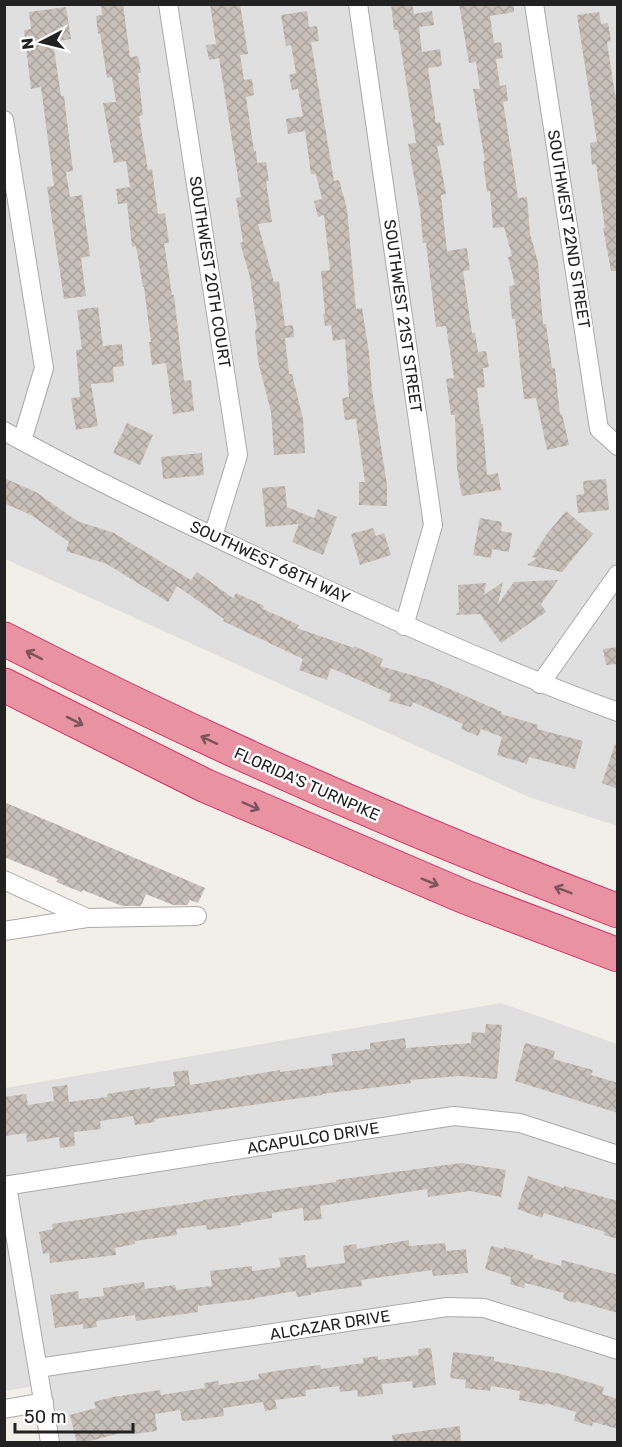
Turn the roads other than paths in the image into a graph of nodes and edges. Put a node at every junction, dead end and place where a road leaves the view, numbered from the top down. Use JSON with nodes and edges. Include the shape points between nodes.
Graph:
{"nodes":[{"id":1,"x":168,"y":4,"type":"edge"},
{"id":2,"x":358,"y":4,"type":"edge"},
{"id":3,"x":534,"y":4,"type":"edge"},
{"id":4,"x":4,"y":120,"type":"edge"},
{"id":5,"x":4,"y":431,"type":"edge"},
{"id":6,"x":22,"y":441,"type":"junction"},
{"id":7,"x":618,"y":446,"type":"edge"},
{"id":8,"x":213,"y":536,"type":"junction"},
{"id":9,"x":618,"y":574,"type":"edge"},
{"id":10,"x":404,"y":626,"type":"junction"},
{"id":11,"x":4,"y":639,"type":"edge"},
{"id":12,"x":540,"y":684,"type":"junction"},
{"id":13,"x":4,"y":685,"type":"edge"},
{"id":14,"x":618,"y":712,"type":"edge"},
{"id":15,"x":4,"y":880,"type":"edge"},
{"id":16,"x":618,"y":911,"type":"edge"},
{"id":17,"x":197,"y":916,"type":"dead end"},
{"id":18,"x":87,"y":918,"type":"junction"},
{"id":19,"x":4,"y":931,"type":"edge"},
{"id":20,"x":618,"y":955,"type":"edge"},
{"id":21,"x":618,"y":1155,"type":"edge"},
{"id":22,"x":6,"y":1186,"type":"edge"},
{"id":23,"x":618,"y":1350,"type":"edge"},
{"id":24,"x":38,"y":1368,"type":"junction"},
{"id":25,"x":44,"y":1402,"type":"junction"},
{"id":26,"x":4,"y":1409,"type":"edge"},
{"id":27,"x":50,"y":1443,"type":"edge"}],
"edges":[{"from":1,"to":8,"type":"street","name":"SOUTHWEST 20TH COURT","via":[[238,455]]},
{"from":2,"to":10,"type":"street","name":"SOUTHWEST 21ST STREET","via":[[432,525]]},
{"from":3,"to":7,"type":"street","name":"SOUTHWEST 22ND STREET","via":[[599,429]]},
{"from":4,"to":6,"type":"street","via":[[44,368]]},
{"from":5,"to":6,"type":"street","name":"SOUTHWEST 68TH WAY"},
{"from":6,"to":8,"type":"street","name":"SOUTHWEST 68TH WAY"},
{"from":8,"to":10,"type":"street","name":"SOUTHWEST 68TH WAY"},
{"from":9,"to":12,"type":"street"},
{"from":10,"to":12,"type":"street","name":"SOUTHWEST 68TH WAY"},
{"from":16,"to":11,"type":"highway","name":"FLORIDA'S TURNPIKE","one_way":true,"via":[[338,798],[161,718]]},
{"from":12,"to":14,"type":"street","name":"SOUTHWEST 68TH WAY"},
{"from":13,"to":20,"type":"highway","one_way":true,"via":[[216,791],[465,897]]},
{"from":15,"to":18,"type":"street"},
{"from":17,"to":18,"type":"street"},
{"from":18,"to":19,"type":"street"},
{"from":21,"to":22,"type":"street","name":"ACAPULCO DRIVE","via":[[520,1123],[454,1116]]},
{"from":22,"to":24,"type":"street"},
{"from":23,"to":24,"type":"street","name":"ALCAZAR DRIVE","via":[[484,1308],[447,1307]]},
{"from":24,"to":25,"type":"street"},
{"from":25,"to":26,"type":"street"},
{"from":25,"to":27,"type":"street"}]}
